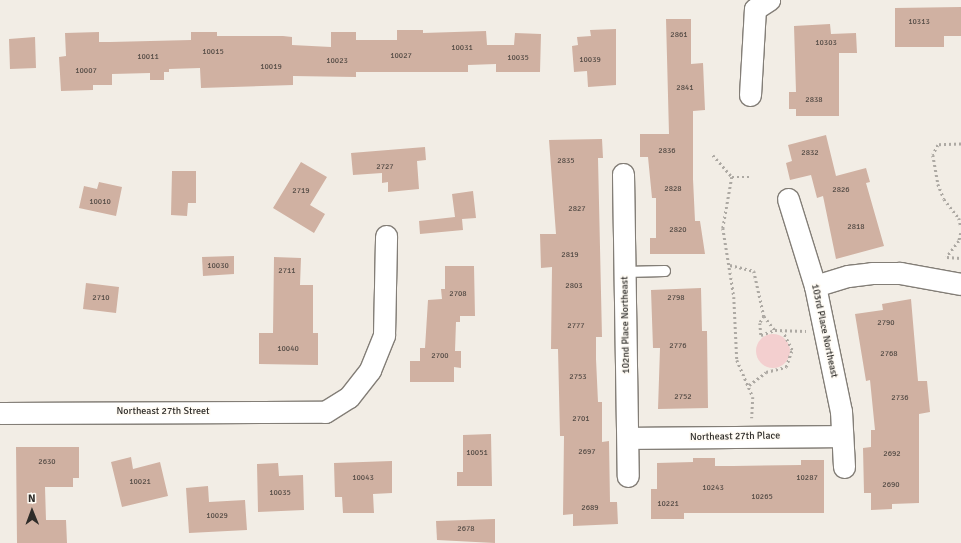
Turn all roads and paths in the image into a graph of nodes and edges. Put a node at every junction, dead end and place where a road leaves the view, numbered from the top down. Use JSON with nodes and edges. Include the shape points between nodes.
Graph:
{"nodes":[{"id":1,"x":768,"y":0,"type":"edge"},
{"id":2,"x":750,"y":95,"type":"dead end"},
{"id":3,"x":961,"y":144,"type":"edge"},
{"id":4,"x":713,"y":155,"type":"dead end"},
{"id":5,"x":623,"y":174,"type":"dead end"},
{"id":6,"x":732,"y":177,"type":"junction"},
{"id":7,"x":749,"y":177,"type":"dead end"},
{"id":8,"x":788,"y":199,"type":"dead end"},
{"id":9,"x":961,"y":227,"type":"edge"},
{"id":10,"x":961,"y":233,"type":"edge"},
{"id":11,"x":386,"y":236,"type":"dead end"},
{"id":12,"x":961,"y":258,"type":"edge"},
{"id":13,"x":730,"y":265,"type":"junction"},
{"id":14,"x":665,"y":271,"type":"dead end"},
{"id":15,"x":625,"y":272,"type":"junction"},
{"id":16,"x":961,"y":284,"type":"edge"},
{"id":17,"x":815,"y":286,"type":"junction"},
{"id":18,"x":764,"y":316,"type":"junction"},
{"id":19,"x":775,"y":330,"type":"junction"},
{"id":20,"x":809,"y":331,"type":"dead end"},
{"id":21,"x":782,"y":332,"type":"junction"},
{"id":22,"x":749,"y":385,"type":"junction"},
{"id":23,"x":0,"y":413,"type":"edge"},
{"id":24,"x":752,"y":419,"type":"dead end"},
{"id":25,"x":842,"y":436,"type":"junction"},
{"id":26,"x":628,"y":438,"type":"junction"},
{"id":27,"x":844,"y":467,"type":"dead end"},
{"id":28,"x":628,"y":476,"type":"dead end"}],
"edges":[{"from":1,"to":2,"type":"street","via":[[755,9]]},
{"from":3,"to":9,"type":"path","via":[[938,145],[933,155],[938,184],[944,199],[959,218]]},
{"from":4,"to":6,"type":"path"},
{"from":5,"to":15,"type":"street","name":"102nd Place Northeast"},
{"from":6,"to":7,"type":"path"},
{"from":6,"to":13,"type":"path","via":[[723,228]]},
{"from":8,"to":17,"type":"street","name":"103rd Place Northeast"},
{"from":10,"to":12,"type":"path","via":[[959,241],[947,257]]},
{"from":11,"to":23,"type":"street","name":"Northeast 27th Street","via":[[384,335],[370,370],[349,397],[326,412]]},
{"from":13,"to":18,"type":"path","via":[[754,271]]},
{"from":13,"to":22,"type":"path","via":[[737,360]]},
{"from":14,"to":15,"type":"lane"},
{"from":15,"to":26,"type":"street","name":"102nd Place Northeast"},
{"from":16,"to":17,"type":"street","via":[[900,272],[848,276]]},
{"from":17,"to":25,"type":"street","name":"103rd Place Northeast","via":[[841,411]]},
{"from":18,"to":19,"type":"path"},
{"from":18,"to":19,"type":"path","via":[[760,323],[761,335]]},
{"from":19,"to":21,"type":"path"},
{"from":20,"to":21,"type":"path"},
{"from":21,"to":22,"type":"path","via":[[792,350],[786,367],[766,372]]},
{"from":22,"to":24,"type":"path","via":[[753,397]]},
{"from":25,"to":26,"type":"street","name":"Northeast 27th Place"},
{"from":25,"to":27,"type":"street","name":"103rd Place Northeast"},
{"from":26,"to":28,"type":"street","name":"102nd Place Northeast"}]}
